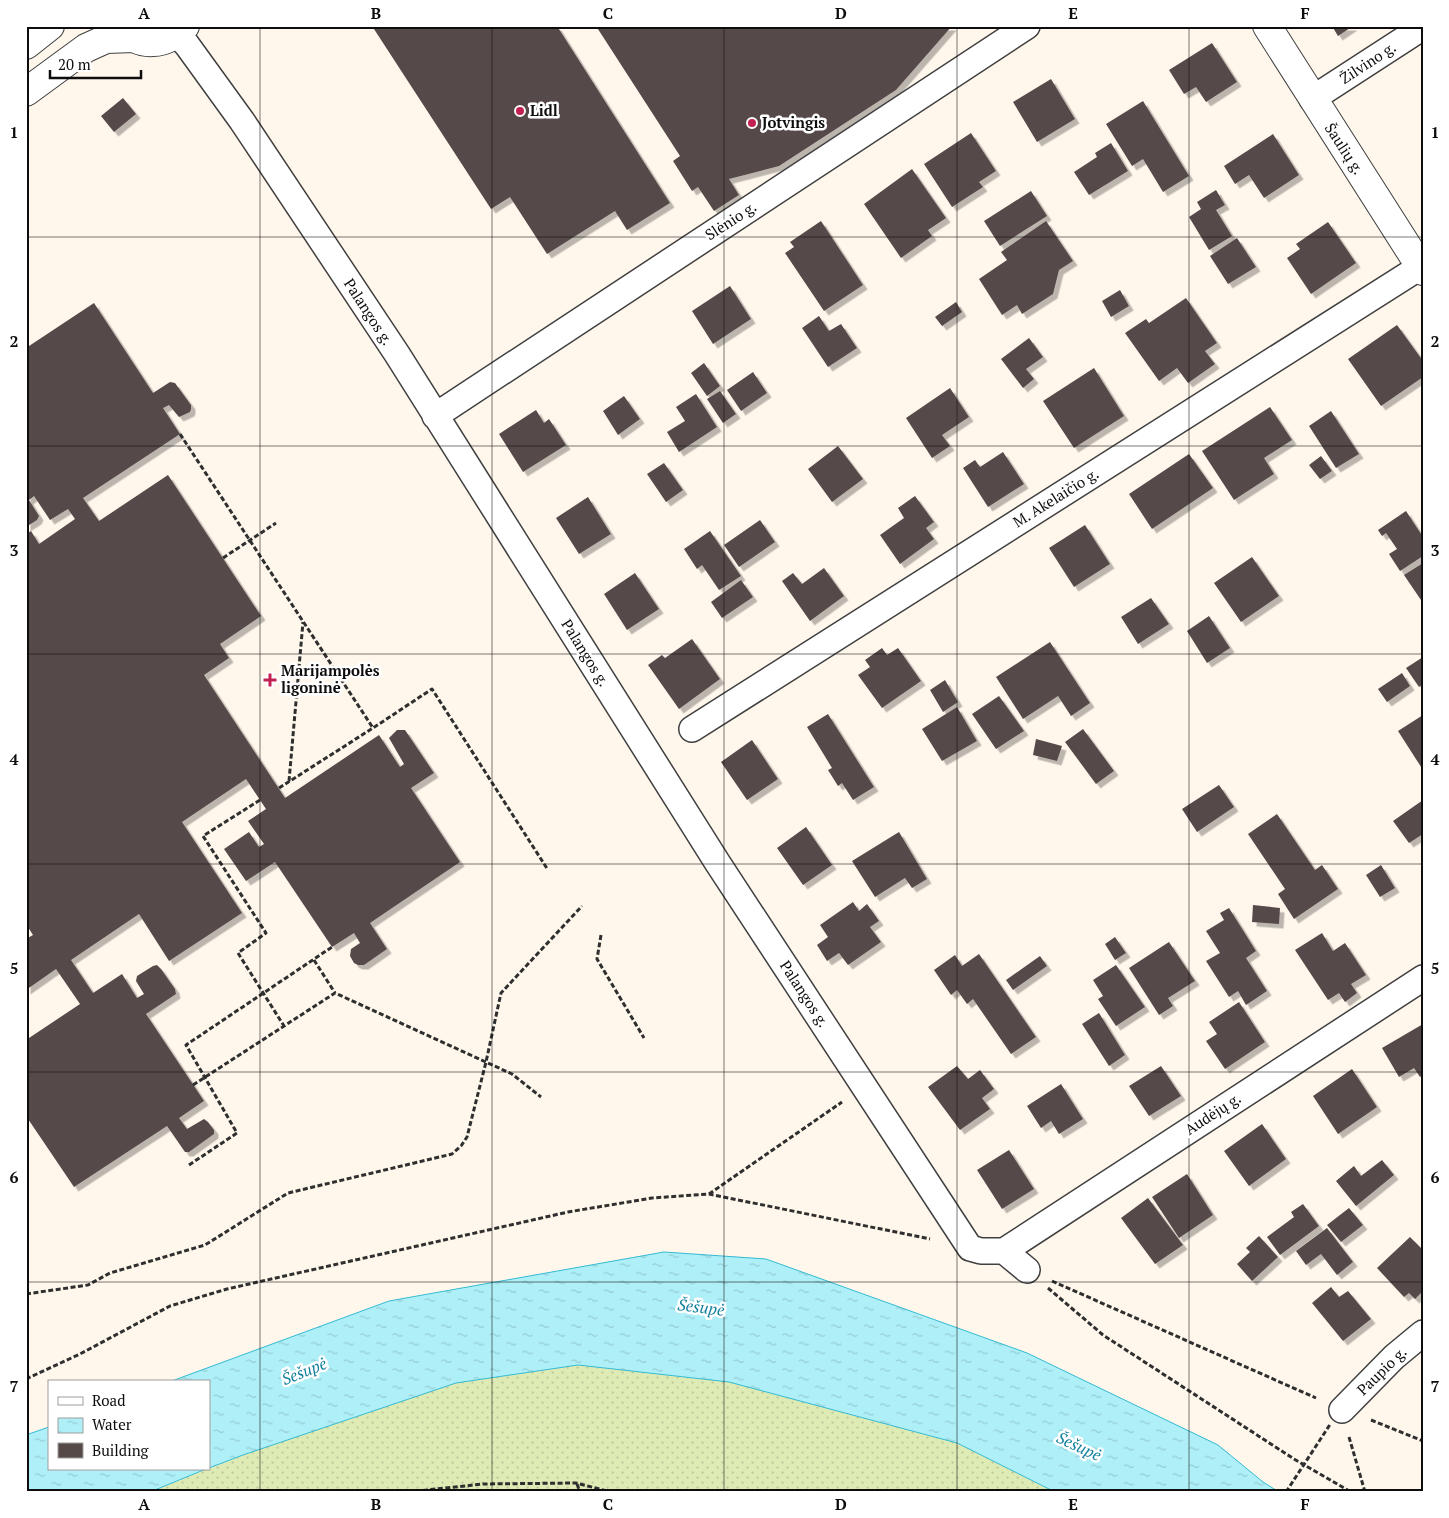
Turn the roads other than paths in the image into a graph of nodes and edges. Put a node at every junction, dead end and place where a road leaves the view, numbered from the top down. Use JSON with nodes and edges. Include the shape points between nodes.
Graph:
{"nodes":[{"id":1,"x":50,"y":26,"type":"edge"},
{"id":2,"x":1027,"y":26,"type":"edge"},
{"id":3,"x":1267,"y":26,"type":"edge"},
{"id":4,"x":1423,"y":27,"type":"edge"},
{"id":5,"x":181,"y":30,"type":"edge"},
{"id":6,"x":127,"y":32,"type":"edge"},
{"id":7,"x":26,"y":45,"type":"edge"},
{"id":8,"x":26,"y":92,"type":"edge"},
{"id":9,"x":1312,"y":99,"type":"junction"},
{"id":10,"x":1421,"y":269,"type":"edge"},
{"id":11,"x":435,"y":416,"type":"junction"},
{"id":12,"x":692,"y":729,"type":"dead end"},
{"id":13,"x":1423,"y":978,"type":"edge"},
{"id":14,"x":1004,"y":1251,"type":"junction"},
{"id":15,"x":1027,"y":1270,"type":"road end"},
{"id":16,"x":1423,"y":1333,"type":"edge"},
{"id":17,"x":1336,"y":1416,"type":"road end"}],
"edges":[{"from":1,"to":7,"type":"street"},
{"from":2,"to":11,"type":"street","name":"Slėnio g."},
{"from":3,"to":9,"type":"street","name":"Šaulių g."},
{"from":4,"to":9,"type":"street","name":"Žilvino g."},
{"from":5,"to":6,"type":"street","via":[[167,40],[156,42],[145,41]]},
{"from":5,"to":11,"type":"street","name":"Palangos g."},
{"from":6,"to":8,"type":"street","via":[[86,48]]},
{"from":9,"to":10,"type":"street","name":"Šaulių g."},
{"from":10,"to":12,"type":"street","name":"M. Akelaičio g."},
{"from":11,"to":14,"type":"street","name":"Palangos g.","via":[[717,862],[970,1248]]},
{"from":13,"to":14,"type":"street","name":"Audėjų g."},
{"from":14,"to":15,"type":"street"},
{"from":16,"to":17,"type":"street","name":"Paupio g.","via":[[1394,1357]]}]}
